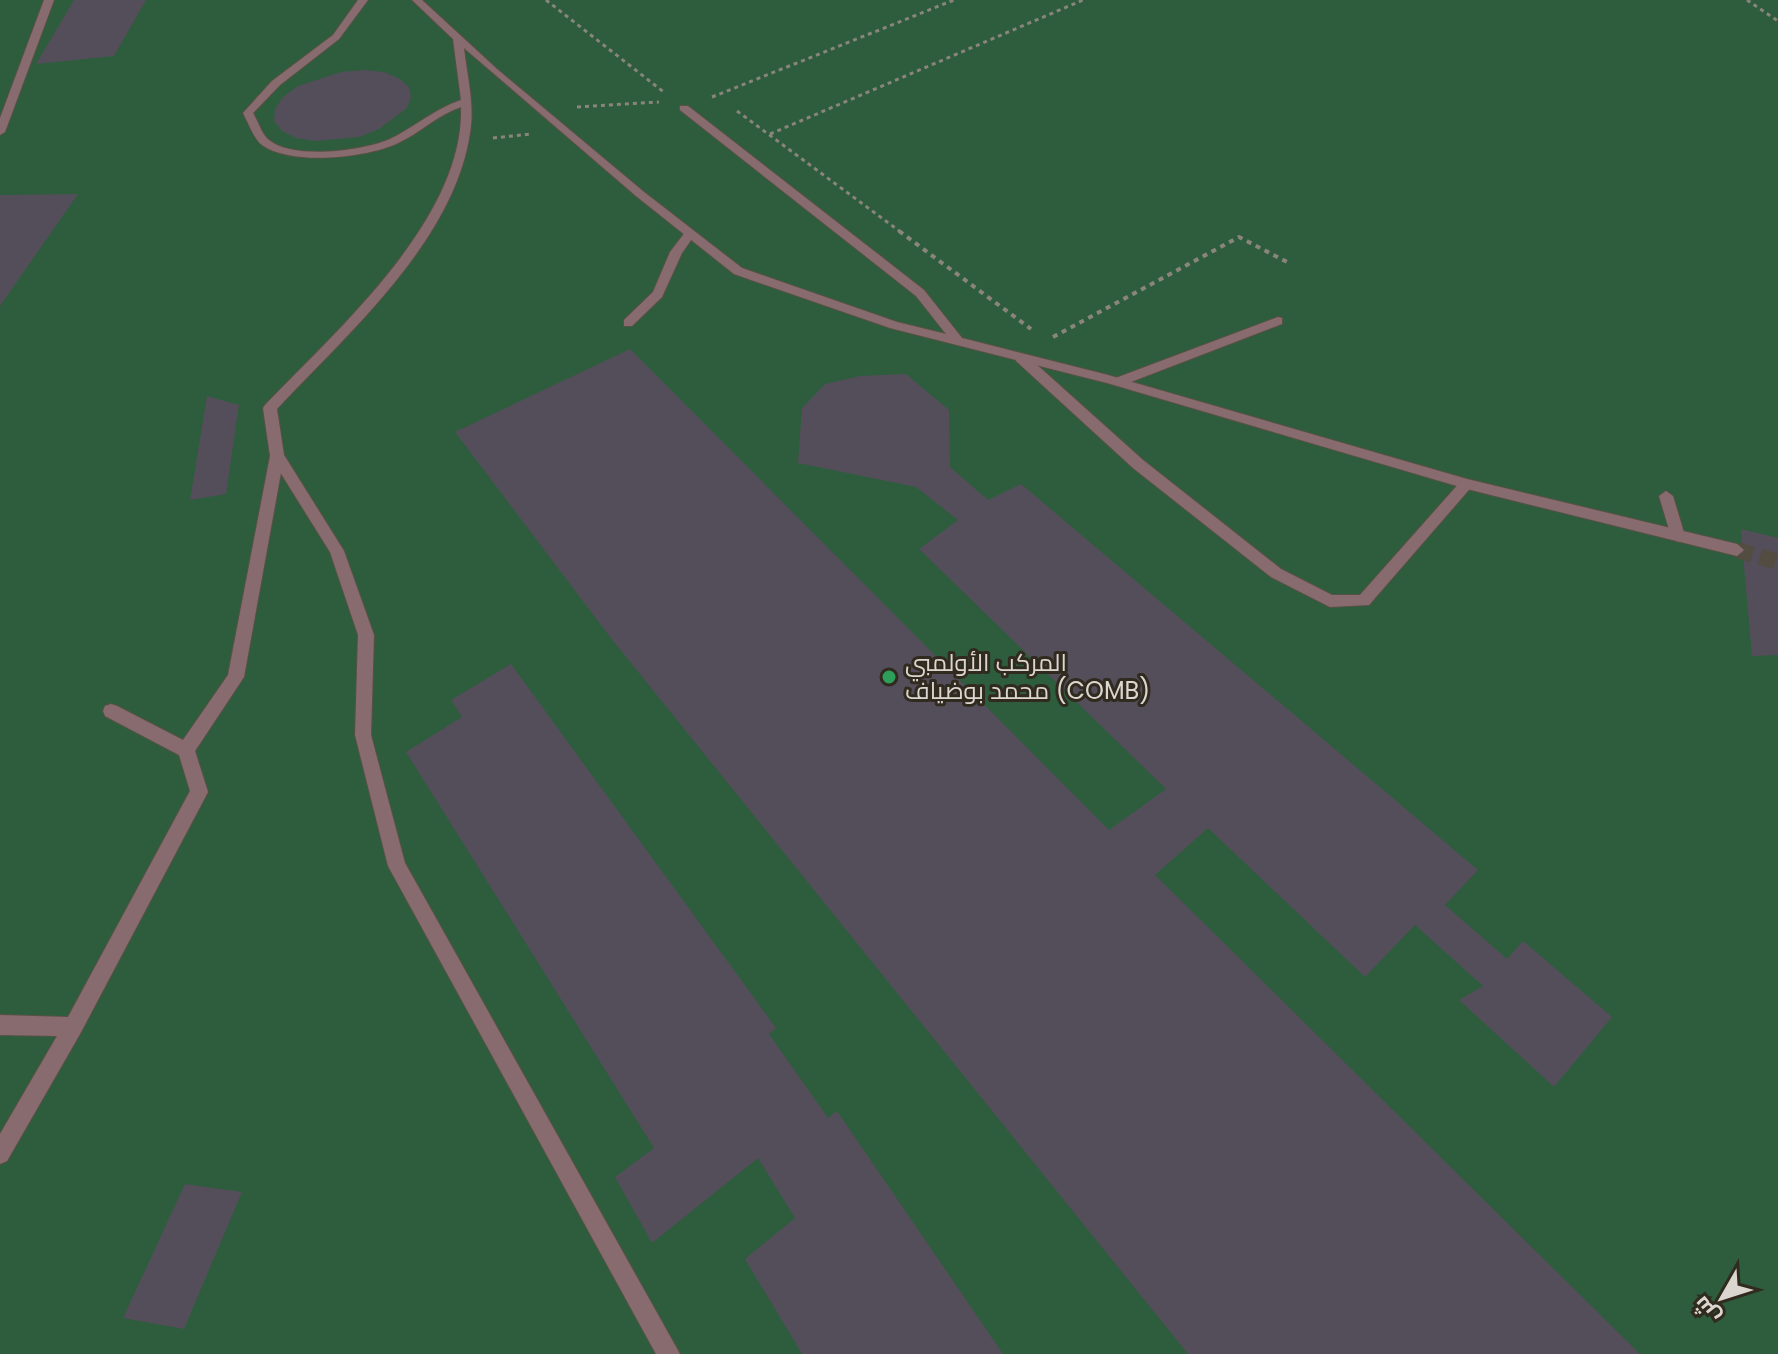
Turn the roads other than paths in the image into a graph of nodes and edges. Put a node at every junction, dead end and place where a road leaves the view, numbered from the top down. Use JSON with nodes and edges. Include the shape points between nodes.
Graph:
{"nodes":[{"id":1,"x":49,"y":0,"type":"edge"},
{"id":2,"x":363,"y":0,"type":"edge"},
{"id":3,"x":417,"y":0,"type":"edge"},
{"id":4,"x":458,"y":38,"type":"junction"},
{"id":5,"x":464,"y":102,"type":"junction"},
{"id":6,"x":679,"y":104,"type":"road end"},
{"id":7,"x":0,"y":132,"type":"edge"},
{"id":8,"x":690,"y":233,"type":"junction"},
{"id":9,"x":1278,"y":321,"type":"dead end"},
{"id":10,"x":628,"y":323,"type":"dead end"},
{"id":11,"x":958,"y":341,"type":"junction"},
{"id":12,"x":1021,"y":358,"type":"junction"},
{"id":13,"x":1118,"y":382,"type":"junction"},
{"id":14,"x":277,"y":456,"type":"junction"},
{"id":15,"x":1467,"y":484,"type":"junction"},
{"id":16,"x":1666,"y":496,"type":"dead end"},
{"id":17,"x":1678,"y":536,"type":"junction"},
{"id":18,"x":1737,"y":550,"type":"tunnel mouth"},
{"id":19,"x":111,"y":711,"type":"dead end"},
{"id":20,"x":186,"y":750,"type":"junction"},
{"id":21,"x":0,"y":1025,"type":"edge"},
{"id":22,"x":73,"y":1027,"type":"junction"},
{"id":23,"x":0,"y":1154,"type":"edge"},
{"id":24,"x":669,"y":1354,"type":"edge"}],
"edges":[{"from":1,"to":7,"type":"street"},
{"from":2,"to":5,"type":"street","via":[[336,37],[276,83],[248,113],[264,142],[296,155],[344,153],[392,142]]},
{"from":3,"to":4,"type":"street"},
{"from":4,"to":5,"type":"street"},
{"from":4,"to":8,"type":"street"},
{"from":5,"to":14,"type":"street","via":[[458,168],[429,225],[338,340],[270,408]]},
{"from":6,"to":11,"type":"street","via":[[920,293]]},
{"from":8,"to":10,"type":"street","via":[[658,294]]},
{"from":8,"to":11,"type":"street","via":[[738,271],[894,325]]},
{"from":9,"to":13,"type":"street"},
{"from":11,"to":12,"type":"street"},
{"from":12,"to":13,"type":"street"},
{"from":12,"to":15,"type":"street","via":[[1138,464],[1276,573],[1330,601],[1364,601]]},
{"from":13,"to":15,"type":"street"},
{"from":14,"to":20,"type":"street","via":[[236,677]]},
{"from":14,"to":24,"type":"street","via":[[337,551],[366,635],[363,735],[397,866]]},
{"from":15,"to":17,"type":"street"},
{"from":16,"to":17,"type":"street"},
{"from":17,"to":18,"type":"street"},
{"from":19,"to":20,"type":"street"},
{"from":20,"to":22,"type":"street","via":[[199,792]]},
{"from":21,"to":22,"type":"street"},
{"from":22,"to":23,"type":"street"}]}
